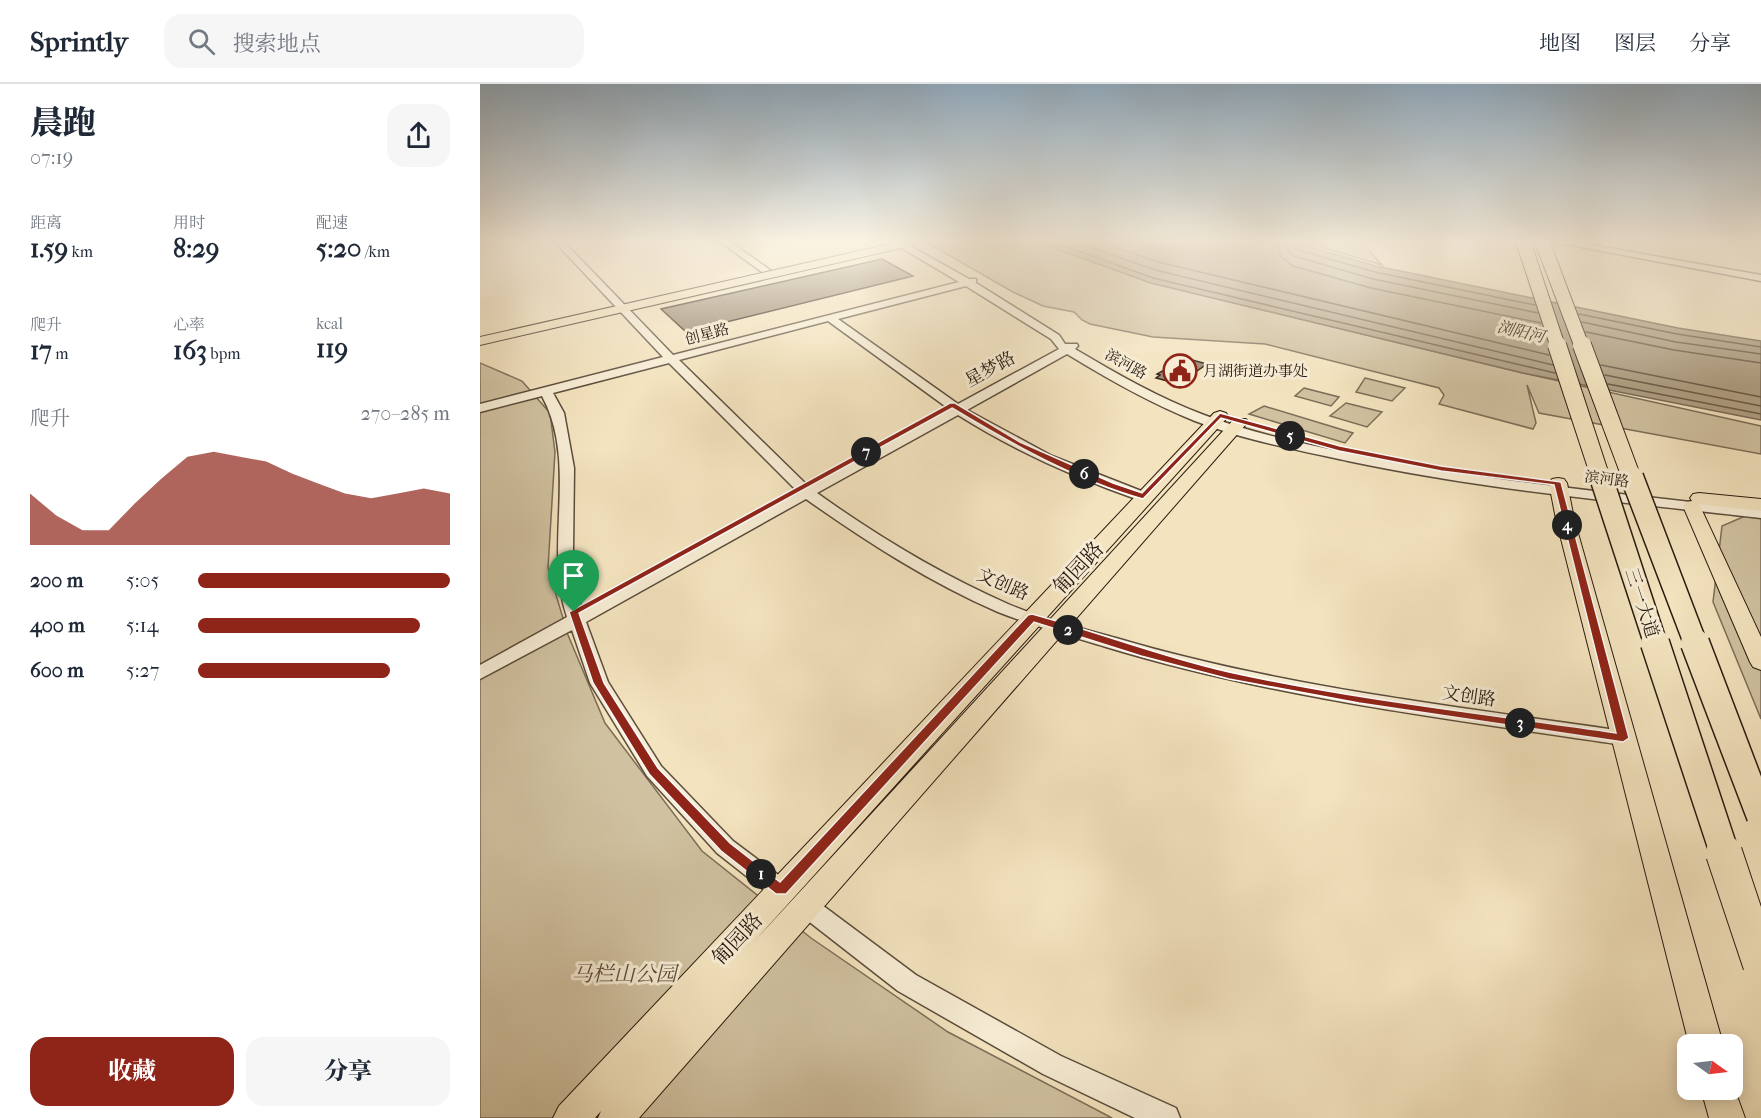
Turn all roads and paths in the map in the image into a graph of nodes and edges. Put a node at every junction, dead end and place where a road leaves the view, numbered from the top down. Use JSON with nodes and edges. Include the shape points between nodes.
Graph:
{"nodes":[{"id":1,"x":604,"y":289,"type":"edge"},
{"id":2,"x":687,"y":289,"type":"edge"},
{"id":3,"x":694,"y":289,"type":"edge"},
{"id":4,"x":941,"y":289,"type":"edge"},
{"id":5,"x":985,"y":289,"type":"edge"},
{"id":6,"x":1538,"y":289,"type":"edge"},
{"id":7,"x":1560,"y":289,"type":"edge"},
{"id":8,"x":620,"y":306,"type":"junction"},
{"id":9,"x":830,"y":318,"type":"junction"},
{"id":10,"x":480,"y":334,"type":"edge"},
{"id":11,"x":480,"y":341,"type":"edge"},
{"id":12,"x":1069,"y":345,"type":"junction"},
{"id":13,"x":671,"y":359,"type":"junction"},
{"id":14,"x":546,"y":391,"type":"junction"},
{"id":15,"x":955,"y":407,"type":"junction"},
{"id":16,"x":480,"y":408,"type":"edge"},
{"id":17,"x":1226,"y":422,"type":"junction"},
{"id":18,"x":1559,"y":487,"type":"junction"},
{"id":19,"x":805,"y":490,"type":"junction"},
{"id":20,"x":1143,"y":496,"type":"junction"},
{"id":21,"x":1696,"y":502,"type":"junction"},
{"id":22,"x":1761,"y":505,"type":"edge"},
{"id":23,"x":1761,"y":514,"type":"edge"},
{"id":24,"x":575,"y":616,"type":"junction"},
{"id":25,"x":1044,"y":622,"type":"junction"},
{"id":26,"x":1761,"y":662,"type":"edge"},
{"id":27,"x":480,"y":663,"type":"edge"},
{"id":28,"x":480,"y":672,"type":"edge"},
{"id":29,"x":1623,"y":738,"type":"junction"},
{"id":30,"x":1761,"y":816,"type":"edge"},
{"id":31,"x":781,"y":890,"type":"junction"},
{"id":32,"x":806,"y":906,"type":"junction"},
{"id":33,"x":1761,"y":964,"type":"edge"},
{"id":34,"x":1703,"y":1034,"type":"edge"},
{"id":35,"x":1721,"y":1100,"type":"edge"},
{"id":36,"x":571,"y":1118,"type":"edge"},
{"id":37,"x":616,"y":1118,"type":"edge"},
{"id":38,"x":1166,"y":1118,"type":"edge"},
{"id":39,"x":1726,"y":1118,"type":"edge"}],
"edges":[{"from":1,"to":8,"type":"street","name":"文创路"},
{"from":2,"to":8,"type":"main road"},
{"from":3,"to":8,"type":"main road"},
{"from":4,"to":9,"type":"street","name":"创星路"},
{"from":5,"to":12,"type":"street","name":"滨河路"},
{"from":6,"to":33,"type":"highway","name":"三一大道","bridge":true},
{"from":7,"to":30,"type":"highway","name":"三一大道","bridge":true},
{"from":8,"to":10,"type":"main road"},
{"from":8,"to":11,"type":"main road"},
{"from":8,"to":13,"type":"street","name":"文创路"},
{"from":9,"to":13,"type":"street","name":"创星路"},
{"from":9,"to":15,"type":"street"},
{"from":12,"to":15,"type":"street","name":"星梦路"},
{"from":12,"to":17,"type":"street","name":"滨河路","via":[[1146,394]]},
{"from":13,"to":14,"type":"street","name":"创星路"},
{"from":13,"to":19,"type":"street","name":"文创路"},
{"from":14,"to":16,"type":"street","name":"创星路"},
{"from":14,"to":24,"type":"street","via":[[558,413],[564,442],[565,550]]},
{"from":15,"to":19,"type":"street","name":"星梦路"},
{"from":15,"to":20,"type":"street","via":[[1017,444]]},
{"from":17,"to":18,"type":"street","name":"滨河路","via":[[1283,442],[1379,464],[1437,475]]},
{"from":17,"to":20,"type":"main road","name":"匍园路","via":[[1205,433]]},
{"from":17,"to":25,"type":"main road","name":"匍园路"},
{"from":18,"to":21,"type":"street","name":"滨河路"},
{"from":18,"to":29,"type":"main road"},
{"from":19,"to":24,"type":"street","name":"星梦路"},
{"from":19,"to":25,"type":"street","name":"文创路","via":[[872,539],[944,579]]},
{"from":20,"to":25,"type":"main road","name":"匍园路"},
{"from":21,"to":22,"type":"main road"},
{"from":21,"to":23,"type":"street","name":"滨河路"},
{"from":21,"to":26,"type":"main road"},
{"from":24,"to":27,"type":"street","name":"星梦路"},
{"from":24,"to":28,"type":"street","name":"星梦路"},
{"from":24,"to":31,"type":"street","via":[[599,683],[654,771],[725,847]]},
{"from":25,"to":29,"type":"street","name":"文创路","via":[[1229,675],[1359,699]]},
{"from":25,"to":31,"type":"main road","name":"匍园路"},
{"from":25,"to":32,"type":"main road","name":"匍园路"},
{"from":29,"to":34,"type":"main road"},
{"from":31,"to":36,"type":"main road","name":"匍园路"},
{"from":32,"to":37,"type":"main road","name":"匍园路"},
{"from":32,"to":38,"type":"street","via":[[906,983],[1052,1065]]},
{"from":35,"to":39,"type":"main road"}]}
